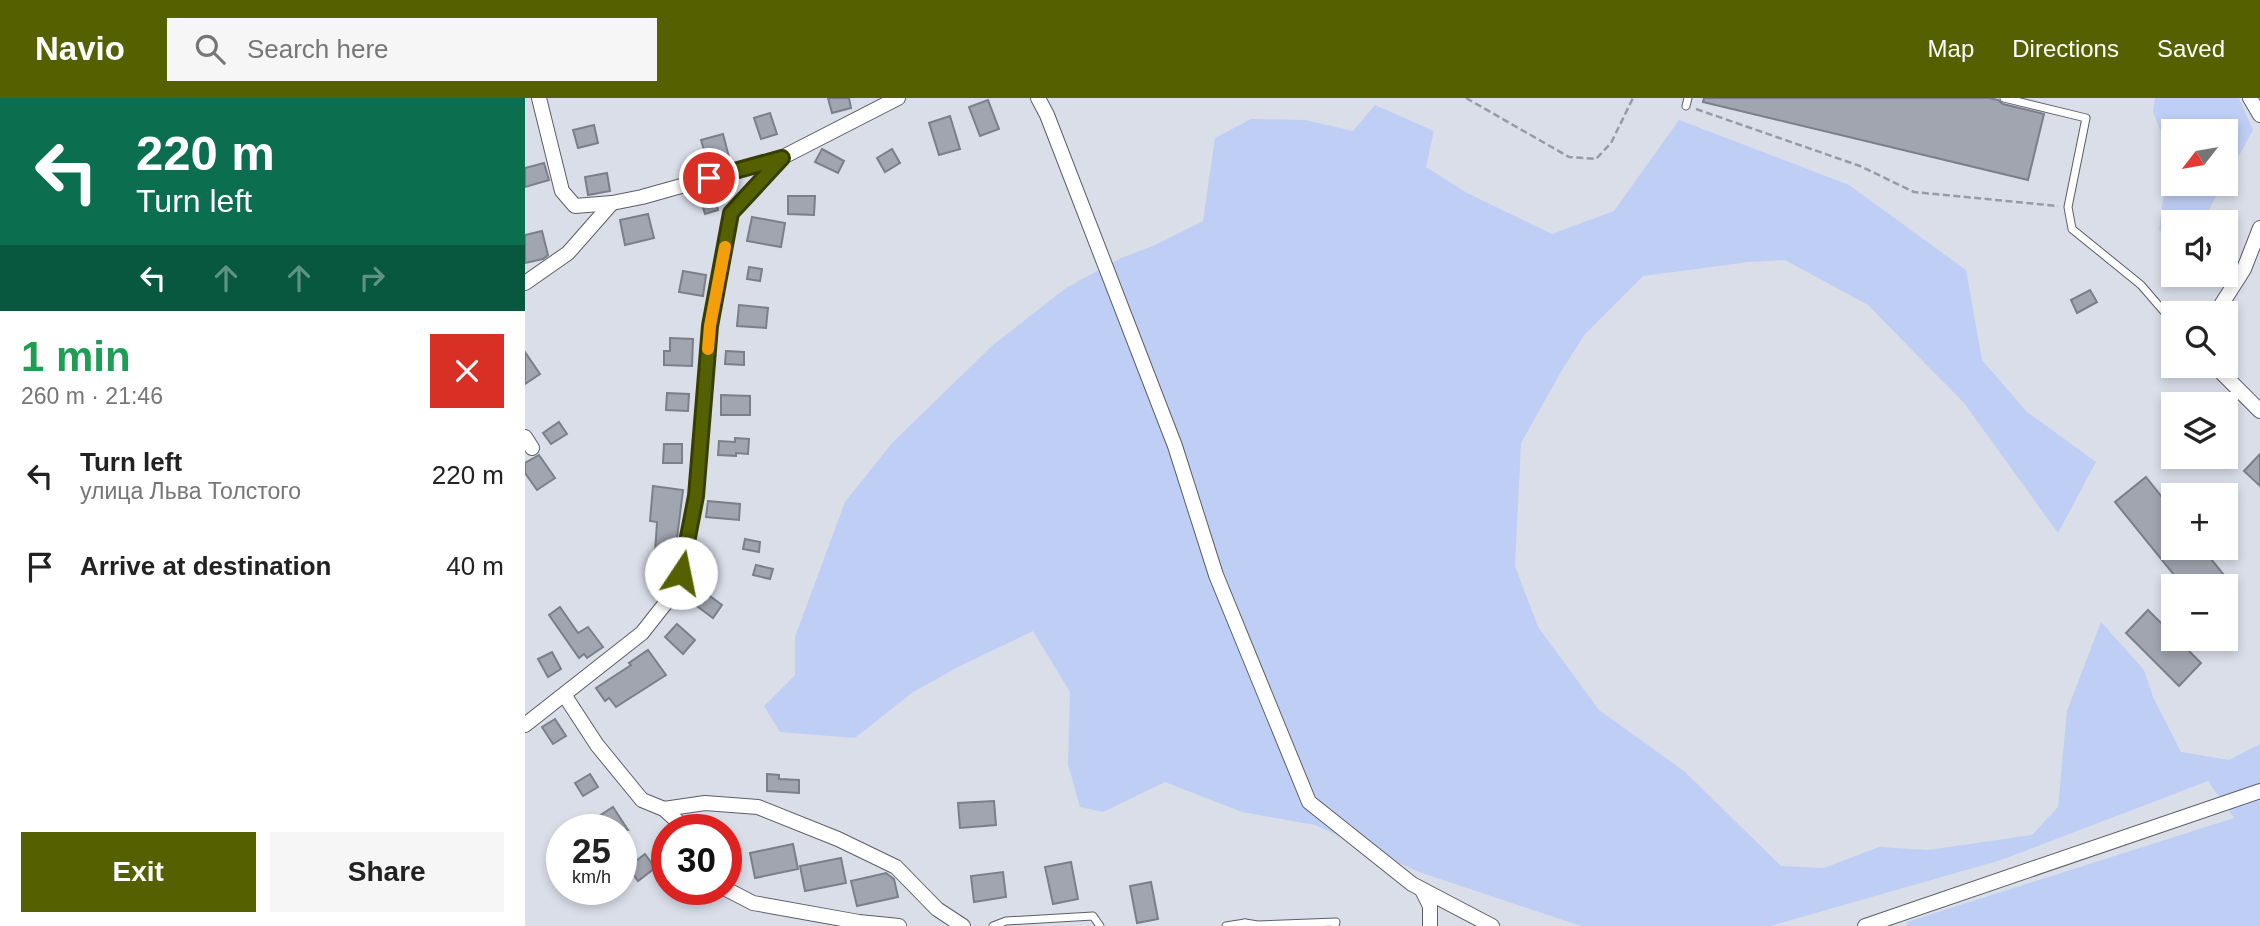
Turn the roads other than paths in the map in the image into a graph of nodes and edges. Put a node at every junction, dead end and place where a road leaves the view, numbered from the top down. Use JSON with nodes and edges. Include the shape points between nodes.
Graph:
{"nodes":[{"id":1,"x":539,"y":98,"type":"edge"},
{"id":2,"x":898,"y":98,"type":"edge"},
{"id":3,"x":1038,"y":98,"type":"edge"},
{"id":4,"x":2004,"y":98,"type":"edge"},
{"id":5,"x":2250,"y":98,"type":"edge"},
{"id":6,"x":2260,"y":116,"type":"edge"},
{"id":7,"x":782,"y":158,"type":"junction"},
{"id":8,"x":612,"y":203,"type":"junction"},
{"id":9,"x":2260,"y":228,"type":"edge"},
{"id":10,"x":525,"y":283,"type":"edge"},
{"id":11,"x":2224,"y":301,"type":"edge"},
{"id":12,"x":2161,"y":308,"type":"edge"},
{"id":13,"x":2227,"y":378,"type":"edge"},
{"id":14,"x":2260,"y":411,"type":"edge"},
{"id":15,"x":565,"y":696,"type":"junction"},
{"id":16,"x":526,"y":722,"type":"edge"},
{"id":17,"x":2260,"y":791,"type":"edge"},
{"id":18,"x":664,"y":809,"type":"junction"},
{"id":19,"x":669,"y":814,"type":"edge"},
{"id":20,"x":1421,"y":889,"type":"junction"},
{"id":21,"x":742,"y":897,"type":"edge"},
{"id":22,"x":1247,"y":925,"type":"edge"},
{"id":23,"x":899,"y":926,"type":"edge"},
{"id":24,"x":963,"y":926,"type":"edge"},
{"id":25,"x":993,"y":926,"type":"edge"},
{"id":26,"x":1100,"y":926,"type":"edge"},
{"id":27,"x":1226,"y":926,"type":"edge"},
{"id":28,"x":1335,"y":926,"type":"edge"},
{"id":29,"x":1430,"y":926,"type":"edge"},
{"id":30,"x":1492,"y":926,"type":"edge"},
{"id":31,"x":1865,"y":926,"type":"edge"}],
"edges":[{"from":1,"to":8,"type":"street","via":[[562,191],[575,206]]},
{"from":2,"to":7,"type":"street"},
{"from":3,"to":20,"type":"street","via":[[1170,434],[1216,575],[1309,802]]},
{"from":4,"to":12,"type":"lane","via":[[2086,118],[2068,207],[2071,229],[2141,285]]},
{"from":5,"to":6,"type":"street"},
{"from":7,"to":8,"type":"street"},
{"from":7,"to":15,"type":"street","via":[[731,213],[710,326],[696,496],[681,573],[668,600],[642,633]]},
{"from":8,"to":10,"type":"street","via":[[568,253]]},
{"from":9,"to":11,"type":"street","via":[[2244,269]]},
{"from":13,"to":14,"type":"street"},
{"from":15,"to":16,"type":"street"},
{"from":15,"to":18,"type":"street","via":[[642,800]]},
{"from":17,"to":31,"type":"street"},
{"from":18,"to":19,"type":"street"},
{"from":18,"to":24,"type":"street","via":[[705,803],[758,807],[896,867],[937,909]]},
{"from":20,"to":29,"type":"street","via":[[1430,906]]},
{"from":20,"to":30,"type":"street"},
{"from":21,"to":23,"type":"street","via":[[753,903]]},
{"from":22,"to":27,"type":"lane"},
{"from":22,"to":28,"type":"lane","via":[[1335,922]]},
{"from":25,"to":26,"type":"lane","via":[[1006,921],[1093,916]]}]}
